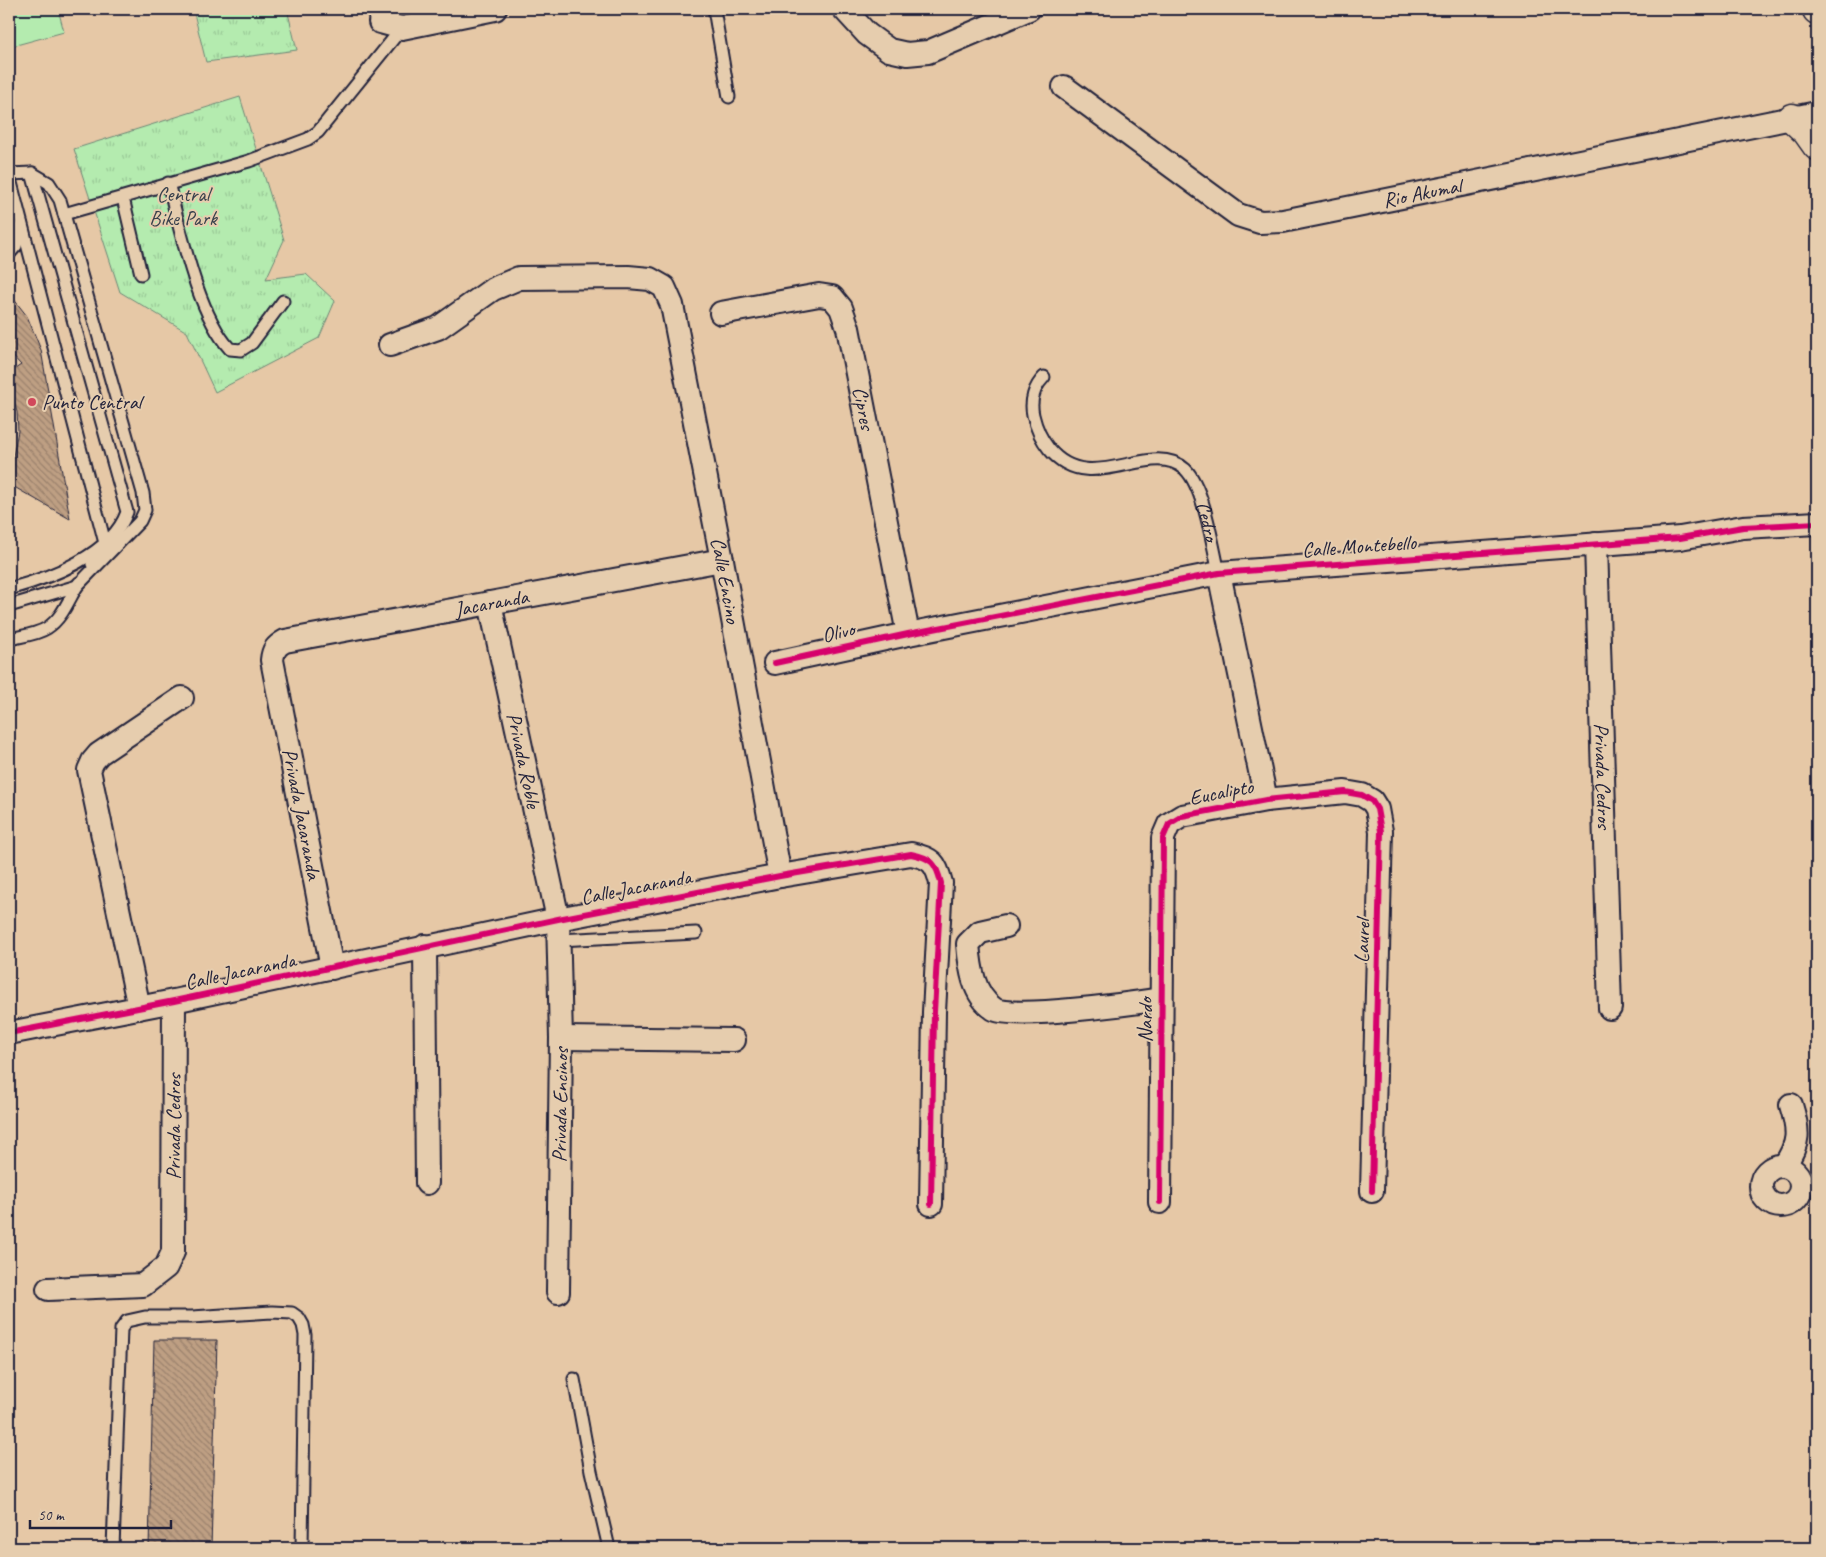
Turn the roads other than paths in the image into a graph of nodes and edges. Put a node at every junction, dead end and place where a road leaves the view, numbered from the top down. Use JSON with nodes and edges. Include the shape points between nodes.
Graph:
{"nodes":[{"id":1,"x":495,"y":9,"type":"edge"},
{"id":2,"x":714,"y":9,"type":"edge"},
{"id":3,"x":844,"y":9,"type":"edge"},
{"id":4,"x":1029,"y":9,"type":"edge"},
{"id":5,"x":996,"y":15,"type":"edge"},
{"id":6,"x":380,"y":22,"type":"dead end"},
{"id":7,"x":402,"y":28,"type":"junction"},
{"id":8,"x":1064,"y":87,"type":"dead end"},
{"id":9,"x":729,"y":96,"type":"dead end"},
{"id":10,"x":1805,"y":115,"type":"edge"},
{"id":11,"x":1817,"y":146,"type":"edge"},
{"id":12,"x":32,"y":173,"type":"junction"},
{"id":13,"x":9,"y":174,"type":"edge"},
{"id":14,"x":168,"y":183,"type":"junction"},
{"id":15,"x":123,"y":198,"type":"junction"},
{"id":16,"x":64,"y":214,"type":"junction"},
{"id":17,"x":21,"y":222,"type":"junction"},
{"id":18,"x":9,"y":254,"type":"edge"},
{"id":19,"x":141,"y":274,"type":"dead end"},
{"id":20,"x":283,"y":301,"type":"dead end"},
{"id":21,"x":721,"y":313,"type":"dead end"},
{"id":22,"x":390,"y":345,"type":"dead end"},
{"id":23,"x":1044,"y":377,"type":"dead end"},
{"id":24,"x":1817,"y":523,"type":"edge"},
{"id":25,"x":105,"y":543,"type":"junction"},
{"id":26,"x":1596,"y":544,"type":"junction"},
{"id":27,"x":722,"y":560,"type":"junction"},
{"id":28,"x":1219,"y":573,"type":"junction"},
{"id":29,"x":77,"y":586,"type":"junction"},
{"id":30,"x":9,"y":589,"type":"edge"},
{"id":31,"x":490,"y":602,"type":"junction"},
{"id":32,"x":9,"y":606,"type":"edge"},
{"id":33,"x":908,"y":634,"type":"junction"},
{"id":34,"x":9,"y":639,"type":"edge"},
{"id":35,"x":272,"y":660,"type":"joint"},
{"id":36,"x":775,"y":663,"type":"dead end"},
{"id":37,"x":182,"y":698,"type":"dead end"},
{"id":38,"x":1266,"y":800,"type":"junction"},
{"id":39,"x":1163,"y":838,"type":"joint"},
{"id":40,"x":780,"y":876,"type":"junction"},
{"id":41,"x":1006,"y":926,"type":"dead end"},
{"id":42,"x":558,"y":929,"type":"junction"},
{"id":43,"x":696,"y":933,"type":"dead end"},
{"id":44,"x":425,"y":946,"type":"junction"},
{"id":45,"x":332,"y":968,"type":"junction"},
{"id":46,"x":1161,"y":999,"type":"junction"},
{"id":47,"x":174,"y":1001,"type":"junction"},
{"id":48,"x":139,"y":1008,"type":"junction"},
{"id":49,"x":1610,"y":1008,"type":"dead end"},
{"id":50,"x":9,"y":1033,"type":"edge"},
{"id":51,"x":561,"y":1038,"type":"junction"},
{"id":52,"x":734,"y":1040,"type":"dead end"},
{"id":53,"x":1791,"y":1105,"type":"dead end"},
{"id":54,"x":1784,"y":1166,"type":"junction"},
{"id":55,"x":427,"y":1183,"type":"dead end"},
{"id":56,"x":1809,"y":1185,"type":"edge"},
{"id":57,"x":1372,"y":1191,"type":"dead end"},
{"id":58,"x":1160,"y":1202,"type":"dead end"},
{"id":59,"x":931,"y":1204,"type":"dead end"},
{"id":60,"x":48,"y":1290,"type":"dead end"},
{"id":61,"x":558,"y":1292,"type":"dead end"},
{"id":62,"x":574,"y":1379,"type":"dead end"},
{"id":63,"x":113,"y":1548,"type":"edge"},
{"id":64,"x":302,"y":1548,"type":"edge"},
{"id":65,"x":609,"y":1548,"type":"edge"}],
"edges":[{"from":1,"to":7,"type":"street"},
{"from":2,"to":9,"type":"lane"},
{"from":3,"to":5,"type":"street","via":[[867,34],[889,50],[907,54],[928,52]]},
{"from":4,"to":5,"type":"street"},
{"from":6,"to":7,"type":"street"},
{"from":7,"to":14,"type":"lane","via":[[318,132],[308,139],[249,161]]},
{"from":8,"to":10,"type":"street","name":"Rio Akumal","via":[[1238,215],[1260,222],[1293,219]]},
{"from":10,"to":11,"type":"main road","via":[[1806,132]]},
{"from":12,"to":13,"type":"lane"},
{"from":12,"to":16,"type":"lane","via":[[49,183]]},
{"from":12,"to":25,"type":"lane","via":[[127,512],[122,526]]},
{"from":13,"to":17,"type":"lane"},
{"from":14,"to":15,"type":"lane"},
{"from":14,"to":20,"type":"lane","via":[[184,245],[211,322],[230,349],[241,350],[252,343]]},
{"from":15,"to":16,"type":"lane"},
{"from":15,"to":19,"type":"lane"},
{"from":16,"to":29,"type":"lane","via":[[143,493],[145,510],[140,522]]},
{"from":17,"to":18,"type":"lane","via":[[16,246]]},
{"from":17,"to":25,"type":"lane"},
{"from":21,"to":33,"type":"street","name":"Cipres","via":[[819,295],[832,297],[841,308],[848,328]]},
{"from":22,"to":27,"type":"street","name":"Calle Encino","via":[[438,328],[493,289],[519,278],[628,277],[650,279],[664,287],[672,305]]},
{"from":23,"to":28,"type":"lane","name":"Cedro","via":[[1037,384],[1032,412],[1036,428],[1054,455],[1066,464],[1086,470],[1156,460],[1184,468],[1199,493]]},
{"from":24,"to":26,"type":"street","name":"Calle Montebello","via":[[1743,527],[1680,538]]},
{"from":25,"to":29,"type":"lane"},
{"from":25,"to":30,"type":"lane","via":[[69,568]]},
{"from":26,"to":28,"type":"street","name":"Calle Montebello"},
{"from":26,"to":49,"type":"street","name":"Privada Cedros"},
{"from":27,"to":31,"type":"street","name":"Jacaranda"},
{"from":27,"to":40,"type":"street","name":"Calle Encino"},
{"from":28,"to":33,"type":"street","name":"Calle Montebello"},
{"from":28,"to":38,"type":"street","name":"Cedro"},
{"from":29,"to":32,"type":"lane"},
{"from":29,"to":34,"type":"lane","via":[[55,622],[46,629]]},
{"from":31,"to":35,"type":"street","name":"Jacaranda","via":[[286,641],[273,652]]},
{"from":31,"to":42,"type":"street","name":"Privada Roble"},
{"from":33,"to":36,"type":"street","name":"Olivo"},
{"from":35,"to":45,"type":"street","name":"Privada Jacaranda"},
{"from":37,"to":48,"type":"street","via":[[99,754],[89,770]]},
{"from":38,"to":39,"type":"street","name":"Eucalipto","via":[[1182,816],[1169,824]]},
{"from":38,"to":57,"type":"street","name":"Laurel","via":[[1345,792],[1362,795],[1377,809],[1381,831]]},
{"from":39,"to":46,"type":"street","name":"Nardo"},
{"from":40,"to":42,"type":"street","name":"Calle Jacaranda"},
{"from":40,"to":59,"type":"street","name":"Calle Jacaranda","via":[[912,854],[933,862],[938,870],[941,883],[934,1012]]},
{"from":41,"to":46,"type":"street","name":"Nardo","via":[[980,932],[968,944],[970,969],[980,996],[995,1010],[1027,1012]]},
{"from":42,"to":43,"type":"lane"},
{"from":42,"to":44,"type":"street","name":"Calle Jacaranda"},
{"from":42,"to":51,"type":"street","name":"Privada Encinos"},
{"from":44,"to":45,"type":"street","name":"Calle Jacaranda"},
{"from":44,"to":55,"type":"street"},
{"from":45,"to":47,"type":"street","name":"Calle Jacaranda"},
{"from":46,"to":58,"type":"street","name":"Nardo"},
{"from":47,"to":48,"type":"street","name":"Calle Jacaranda"},
{"from":47,"to":60,"type":"street","name":"Privada Cedros","via":[[173,1252],[166,1266],[143,1285]]},
{"from":48,"to":50,"type":"street","name":"Calle Jacaranda"},
{"from":51,"to":52,"type":"street"},
{"from":51,"to":61,"type":"street","name":"Privada Encinos"},
{"from":53,"to":54,"type":"street","via":[[1796,1146]]},
{"from":54,"to":56,"type":"street","via":[[1791,1168],[1800,1180]]},
{"from":54,"to":56,"type":"street","via":[[1773,1167],[1762,1178],[1762,1194],[1768,1203],[1789,1205]]},
{"from":62,"to":65,"type":"lane"},
{"from":63,"to":64,"type":"lane","via":[[123,1325],[131,1319],[145,1317],[272,1312],[299,1318],[305,1335]]}]}
